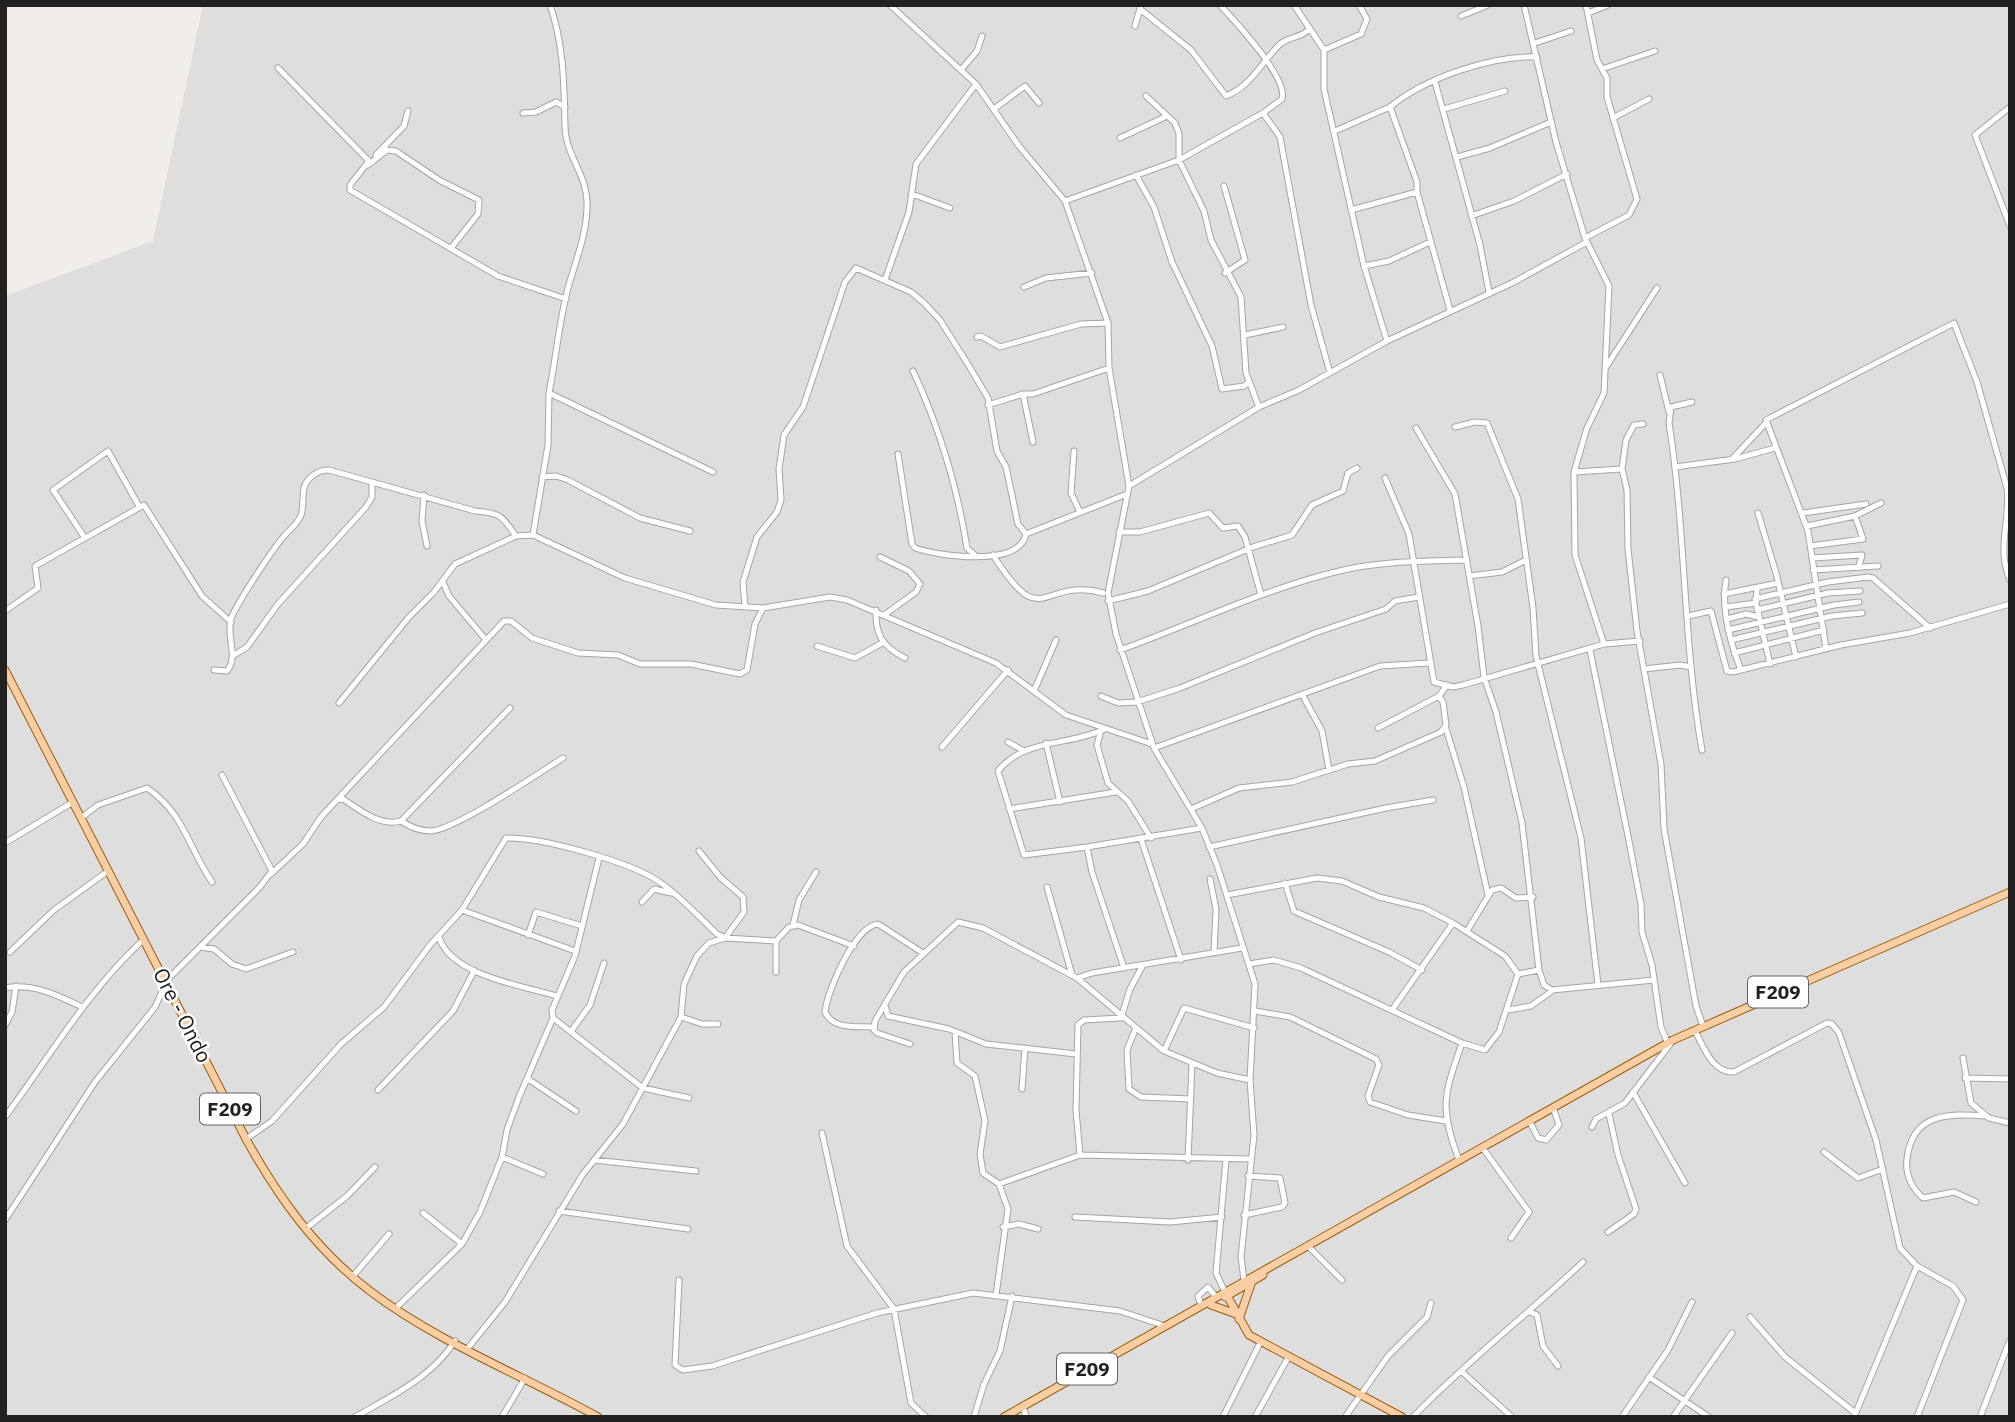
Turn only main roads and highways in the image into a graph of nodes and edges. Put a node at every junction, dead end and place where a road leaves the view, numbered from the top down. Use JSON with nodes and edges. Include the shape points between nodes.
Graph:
{"nodes":[{"id":1,"x":5,"y":670,"type":"edge"},
{"id":2,"x":8,"y":684,"type":"edge"},
{"id":3,"x":2010,"y":892,"type":"edge"},
{"id":4,"x":1248,"y":1281,"type":"junction"},
{"id":5,"x":1226,"y":1294,"type":"junction"},
{"id":6,"x":1211,"y":1305,"type":"junction"},
{"id":7,"x":1237,"y":1317,"type":"junction"},
{"id":8,"x":1168,"y":1324,"type":"junction"},
{"id":9,"x":598,"y":1417,"type":"edge"},
{"id":10,"x":1004,"y":1417,"type":"edge"},
{"id":11,"x":1402,"y":1417,"type":"edge"}],
"edges":[{"from":1,"to":2,"type":"main road","name":"Ore - Ondo","number":"F209"},
{"from":2,"to":9,"type":"main road","name":"Ore - Ondo","number":"F209","via":[[246,1139],[305,1229],[353,1276],[396,1308]]},
{"from":3,"to":4,"type":"main road","number":"F209","via":[[1671,1043]]},
{"from":4,"to":5,"type":"main road","number":"F209"},
{"from":4,"to":7,"type":"main road"},
{"from":5,"to":6,"type":"main road","number":"F209"},
{"from":5,"to":7,"type":"main road"},
{"from":5,"to":8,"type":"main road","number":"F209"},
{"from":6,"to":7,"type":"main road"},
{"from":6,"to":8,"type":"main road","number":"F209"},
{"from":7,"to":11,"type":"main road","via":[[1261,1343]]},
{"from":8,"to":10,"type":"main road","number":"F209"}]}
